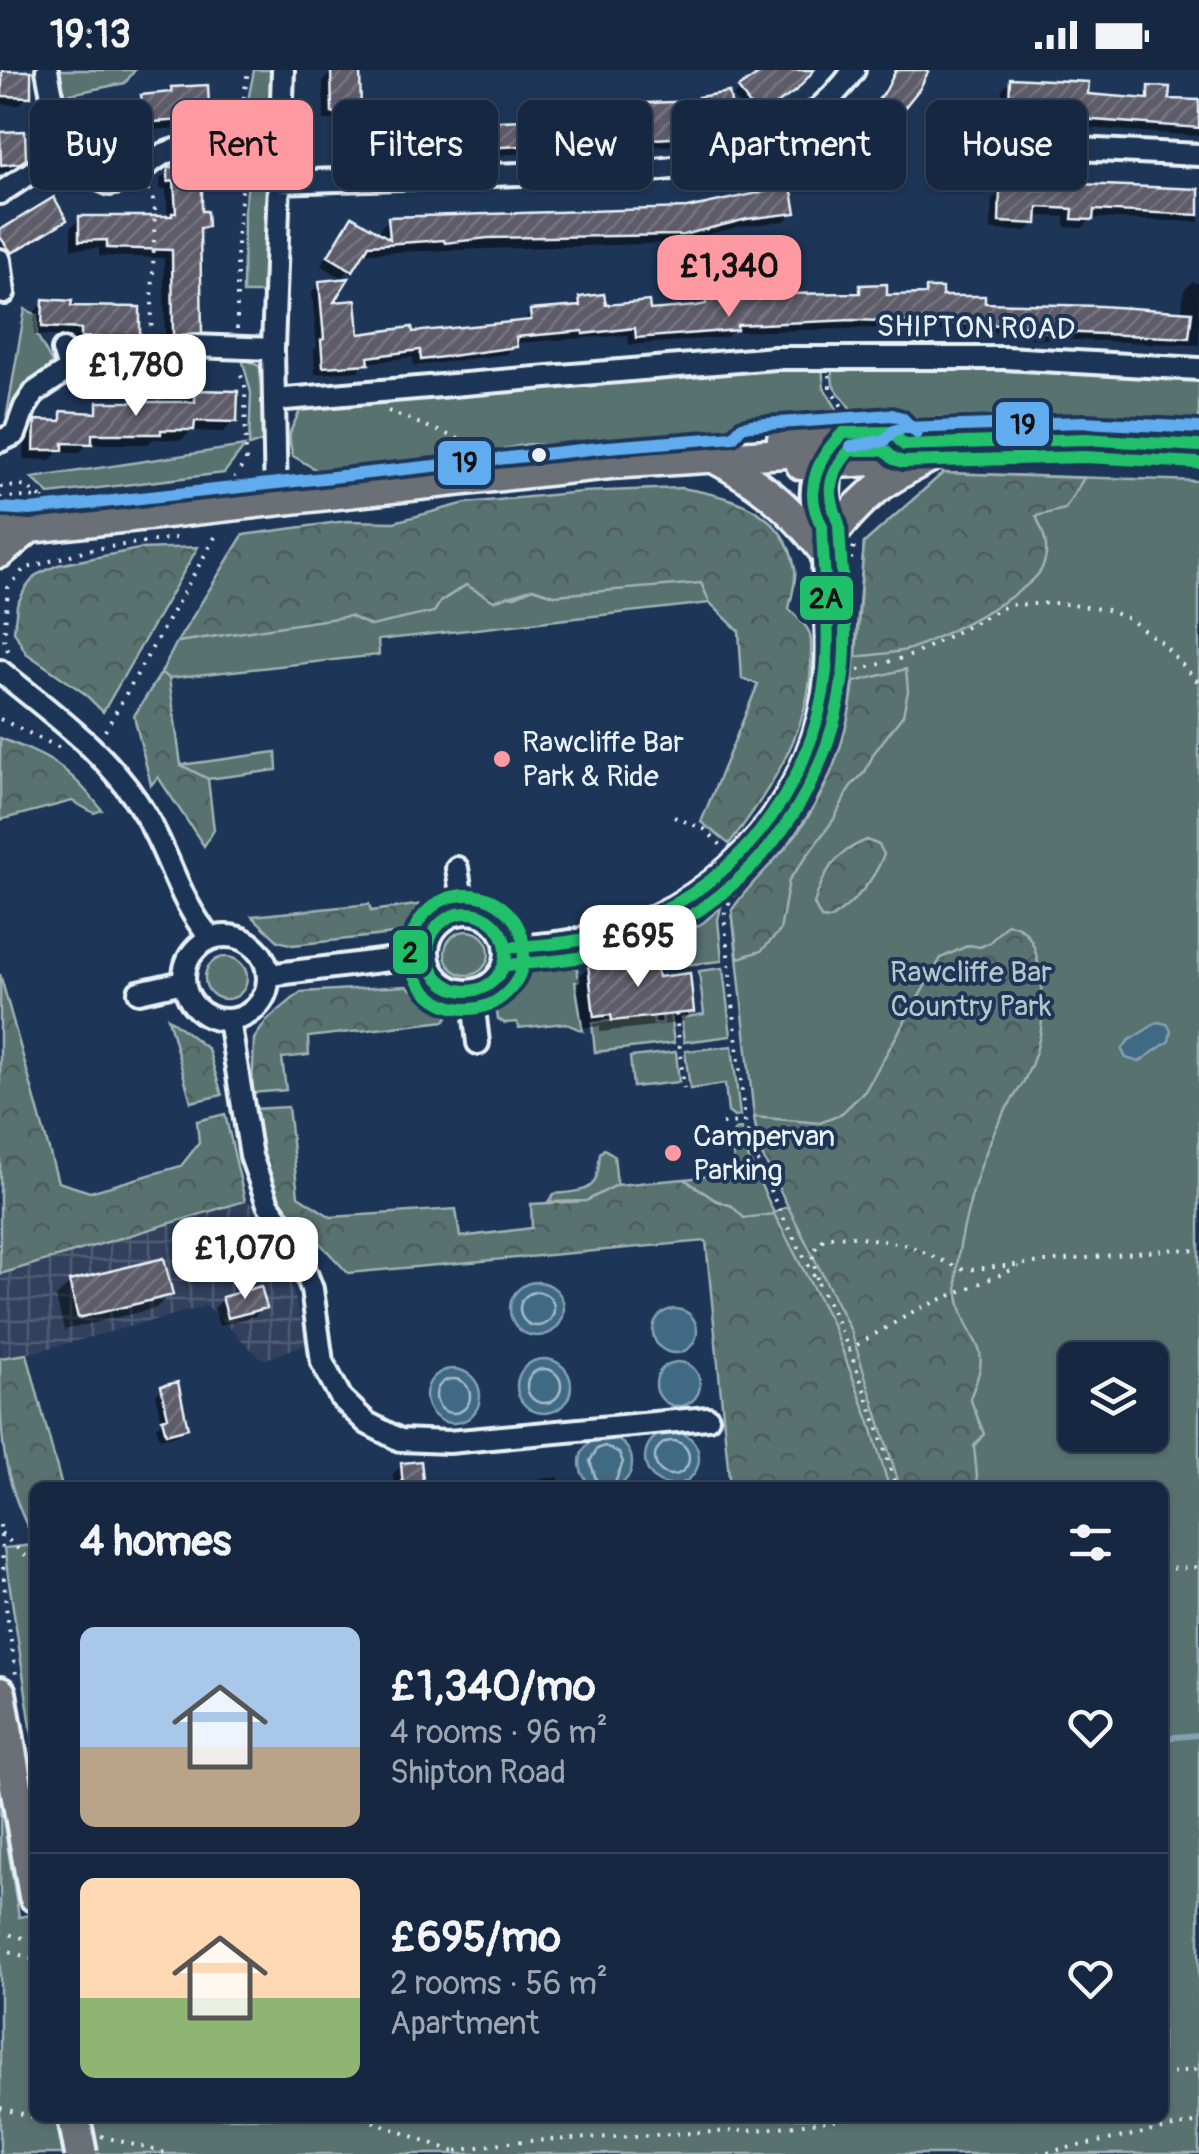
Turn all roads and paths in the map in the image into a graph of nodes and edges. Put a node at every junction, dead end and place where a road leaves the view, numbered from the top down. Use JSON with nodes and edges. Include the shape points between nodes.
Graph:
{"nodes":[{"id":1,"x":47,"y":70,"type":"edge"},
{"id":2,"x":248,"y":70,"type":"edge"},
{"id":3,"x":283,"y":70,"type":"edge"},
{"id":4,"x":854,"y":70,"type":"edge"},
{"id":5,"x":53,"y":100,"type":"edge"},
{"id":6,"x":281,"y":100,"type":"edge"},
{"id":7,"x":1087,"y":149,"type":"edge"},
{"id":8,"x":1199,"y":155,"type":"edge"},
{"id":9,"x":30,"y":173,"type":"edge"},
{"id":10,"x":313,"y":181,"type":"edge"},
{"id":11,"x":146,"y":190,"type":"edge"},
{"id":12,"x":277,"y":190,"type":"edge"},
{"id":13,"x":0,"y":193,"type":"edge"},
{"id":14,"x":0,"y":260,"type":"edge"},
{"id":15,"x":4,"y":293,"type":"dead end"},
{"id":16,"x":237,"y":348,"type":"junction"},
{"id":17,"x":273,"y":350,"type":"junction"},
{"id":18,"x":828,"y":358,"type":"junction"},
{"id":19,"x":150,"y":362,"type":"junction"},
{"id":20,"x":1199,"y":369,"type":"edge"},
{"id":21,"x":348,"y":394,"type":"junction"},
{"id":22,"x":274,"y":400,"type":"junction"},
{"id":23,"x":848,"y":427,"type":"junction"},
{"id":24,"x":0,"y":441,"type":"edge"},
{"id":25,"x":961,"y":444,"type":"junction"},
{"id":26,"x":904,"y":445,"type":"junction"},
{"id":27,"x":1199,"y":446,"type":"edge"},
{"id":28,"x":742,"y":454,"type":"junction"},
{"id":29,"x":710,"y":457,"type":"junction"},
{"id":30,"x":820,"y":465,"type":"junction"},
{"id":31,"x":542,"y":472,"type":"junction"},
{"id":32,"x":235,"y":477,"type":"dead end"},
{"id":33,"x":0,"y":487,"type":"edge"},
{"id":34,"x":0,"y":498,"type":"edge"},
{"id":35,"x":276,"y":501,"type":"junction"},
{"id":36,"x":0,"y":525,"type":"edge"},
{"id":37,"x":30,"y":528,"type":"junction"},
{"id":38,"x":200,"y":535,"type":"dead end"},
{"id":39,"x":181,"y":537,"type":"dead end"},
{"id":40,"x":822,"y":537,"type":"junction"},
{"id":41,"x":0,"y":553,"type":"edge"},
{"id":42,"x":0,"y":576,"type":"edge"},
{"id":43,"x":8,"y":588,"type":"junction"},
{"id":44,"x":0,"y":644,"type":"edge"},
{"id":45,"x":0,"y":670,"type":"edge"},
{"id":46,"x":848,"y":673,"type":"dead end"},
{"id":47,"x":1199,"y":683,"type":"edge"},
{"id":48,"x":0,"y":690,"type":"edge"},
{"id":49,"x":26,"y":692,"type":"junction"},
{"id":50,"x":0,"y":719,"type":"edge"},
{"id":51,"x":105,"y":731,"type":"dead end"},
{"id":52,"x":66,"y":751,"type":"dead end"},
{"id":53,"x":674,"y":817,"type":"dead end"},
{"id":54,"x":736,"y":860,"type":"junction"},
{"id":55,"x":457,"y":868,"type":"dead end"},
{"id":56,"x":464,"y":912,"type":"junction"},
{"id":57,"x":212,"y":938,"type":"junction"},
{"id":58,"x":506,"y":948,"type":"junction"},
{"id":59,"x":428,"y":955,"type":"junction"},
{"id":60,"x":268,"y":975,"type":"junction"},
{"id":61,"x":184,"y":982,"type":"junction"},
{"id":62,"x":472,"y":991,"type":"junction"},
{"id":63,"x":139,"y":992,"type":"dead end"},
{"id":64,"x":676,"y":1014,"type":"dead end"},
{"id":65,"x":229,"y":1020,"type":"junction"},
{"id":66,"x":478,"y":1043,"type":"dead end"},
{"id":67,"x":684,"y":1089,"type":"dead end"},
{"id":68,"x":745,"y":1122,"type":"junction"},
{"id":69,"x":722,"y":1124,"type":"dead end"},
{"id":70,"x":1199,"y":1251,"type":"edge"},
{"id":71,"x":1026,"y":1264,"type":"junction"},
{"id":72,"x":838,"y":1324,"type":"junction"},
{"id":73,"x":848,"y":1350,"type":"junction"},
{"id":74,"x":708,"y":1418,"type":"dead end"},
{"id":75,"x":894,"y":1482,"type":"edge"},
{"id":76,"x":0,"y":1525,"type":"edge"},
{"id":77,"x":1,"y":1533,"type":"edge"},
{"id":78,"x":30,"y":1560,"type":"edge"},
{"id":79,"x":1199,"y":1567,"type":"edge"},
{"id":80,"x":1168,"y":1569,"type":"edge"},
{"id":81,"x":11,"y":1644,"type":"dead end"},
{"id":82,"x":0,"y":1693,"type":"edge"},
{"id":83,"x":30,"y":1869,"type":"edge"},
{"id":84,"x":0,"y":1932,"type":"edge"},
{"id":85,"x":30,"y":1939,"type":"edge"},
{"id":86,"x":0,"y":1948,"type":"edge"},
{"id":87,"x":30,"y":1958,"type":"edge"},
{"id":88,"x":1199,"y":2069,"type":"edge"},
{"id":89,"x":1168,"y":2073,"type":"edge"},
{"id":90,"x":0,"y":2108,"type":"edge"},
{"id":91,"x":30,"y":2118,"type":"edge"},
{"id":92,"x":44,"y":2122,"type":"edge"},
{"id":93,"x":374,"y":2122,"type":"edge"},
{"id":94,"x":819,"y":2122,"type":"edge"},
{"id":95,"x":1199,"y":2122,"type":"edge"},
{"id":96,"x":75,"y":2132,"type":"edge"},
{"id":97,"x":459,"y":2152,"type":"edge"},
{"id":98,"x":169,"y":2154,"type":"edge"},
{"id":99,"x":1037,"y":2154,"type":"edge"}],
"edges":[{"from":1,"to":5,"type":"street"},
{"from":2,"to":16,"type":"path"},
{"from":3,"to":6,"type":"street"},
{"from":4,"to":10,"type":"street","via":[[808,118],[720,160],[634,170]]},
{"from":7,"to":8,"type":"street"},
{"from":9,"to":13,"type":"street"},
{"from":11,"to":19,"type":"path","via":[[155,204]]},
{"from":12,"to":17,"type":"street"},
{"from":14,"to":15,"type":"street"},
{"from":16,"to":17,"type":"street"},
{"from":16,"to":19,"type":"street","via":[[193,346]]},
{"from":16,"to":32,"type":"path","via":[[245,384],[246,461]]},
{"from":17,"to":22,"type":"street"},
{"from":18,"to":20,"type":"street","name":"SHIPTON ROAD","via":[[1005,358]]},
{"from":18,"to":21,"type":"street","name":"SHIPTON ROAD"},
{"from":18,"to":23,"type":"path","via":[[830,388]]},
{"from":19,"to":24,"type":"street","via":[[132,367],[66,360],[25,406],[15,434]]},
{"from":21,"to":22,"type":"street","name":"SHIPTON ROAD"},
{"from":21,"to":31,"type":"path"},
{"from":22,"to":35,"type":"street"},
{"from":23,"to":26,"type":"main road","via":[[892,432]]},
{"from":23,"to":28,"type":"main road","via":[[752,442]]},
{"from":23,"to":30,"type":"main road"},
{"from":25,"to":26,"type":"main road"},
{"from":25,"to":27,"type":"main road","via":[[1085,439]]},
{"from":25,"to":40,"type":"main road","via":[[876,486]]},
{"from":26,"to":30,"type":"main road","via":[[892,457]]},
{"from":28,"to":29,"type":"main road"},
{"from":28,"to":30,"type":"main road","via":[[752,464]]},
{"from":29,"to":31,"type":"main road"},
{"from":29,"to":40,"type":"main road","via":[[750,477]]},
{"from":30,"to":40,"type":"street","via":[[812,501]]},
{"from":31,"to":35,"type":"main road"},
{"from":33,"to":34,"type":"path","via":[[25,486],[46,500]]},
{"from":35,"to":37,"type":"main road"},
{"from":36,"to":37,"type":"main road"},
{"from":37,"to":41,"type":"main road"},
{"from":38,"to":51,"type":"path","via":[[219,532]]},
{"from":39,"to":43,"type":"path","via":[[87,550],[24,568]]},
{"from":40,"to":54,"type":"street","via":[[826,670],[818,724],[787,796]]},
{"from":42,"to":43,"type":"path"},
{"from":43,"to":44,"type":"path"},
{"from":45,"to":49,"type":"street"},
{"from":46,"to":47,"type":"path","via":[[913,656],[1008,606],[1059,603],[1129,619]]},
{"from":48,"to":49,"type":"street"},
{"from":49,"to":57,"type":"street","via":[[98,752],[124,785],[196,921]]},
{"from":50,"to":52,"type":"path"},
{"from":53,"to":54,"type":"path","via":[[704,829]]},
{"from":54,"to":58,"type":"street","via":[[706,886],[612,932]]},
{"from":54,"to":68,"type":"path","via":[[750,876],[724,915]]},
{"from":55,"to":56,"type":"street"},
{"from":56,"to":58,"type":"street","via":[[495,924]]},
{"from":56,"to":59,"type":"street","via":[[441,923]]},
{"from":57,"to":60,"type":"street","via":[[248,942]]},
{"from":57,"to":61,"type":"street","via":[[188,958]]},
{"from":58,"to":62,"type":"street","via":[[498,977]]},
{"from":59,"to":60,"type":"street"},
{"from":59,"to":62,"type":"street","via":[[438,978]]},
{"from":60,"to":65,"type":"street","via":[[260,1002]]},
{"from":61,"to":63,"type":"street"},
{"from":61,"to":65,"type":"street","via":[[192,1004]]},
{"from":62,"to":66,"type":"street"},
{"from":64,"to":67,"type":"path"},
{"from":65,"to":74,"type":"street","via":[[251,1156],[312,1289],[322,1362],[341,1398],[367,1423],[400,1440],[449,1442]]},
{"from":68,"to":69,"type":"path"},
{"from":68,"to":72,"type":"path","via":[[779,1212]]},
{"from":70,"to":71,"type":"path"},
{"from":71,"to":72,"type":"path","via":[[964,1270],[907,1245],[825,1237],[812,1252],[814,1274]]},
{"from":71,"to":73,"type":"path","via":[[918,1309]]},
{"from":72,"to":73,"type":"path"},
{"from":73,"to":75,"type":"path"},
{"from":76,"to":77,"type":"path"},
{"from":77,"to":78,"type":"path"},
{"from":77,"to":81,"type":"path"},
{"from":79,"to":80,"type":"path"},
{"from":82,"to":83,"type":"highway"},
{"from":84,"to":85,"type":"path"},
{"from":86,"to":87,"type":"path"},
{"from":88,"to":89,"type":"path"},
{"from":90,"to":91,"type":"path"},
{"from":92,"to":96,"type":"path"},
{"from":93,"to":97,"type":"path"},
{"from":94,"to":97,"type":"path","via":[[507,2142]]},
{"from":95,"to":99,"type":"path"},
{"from":96,"to":98,"type":"path"}]}
